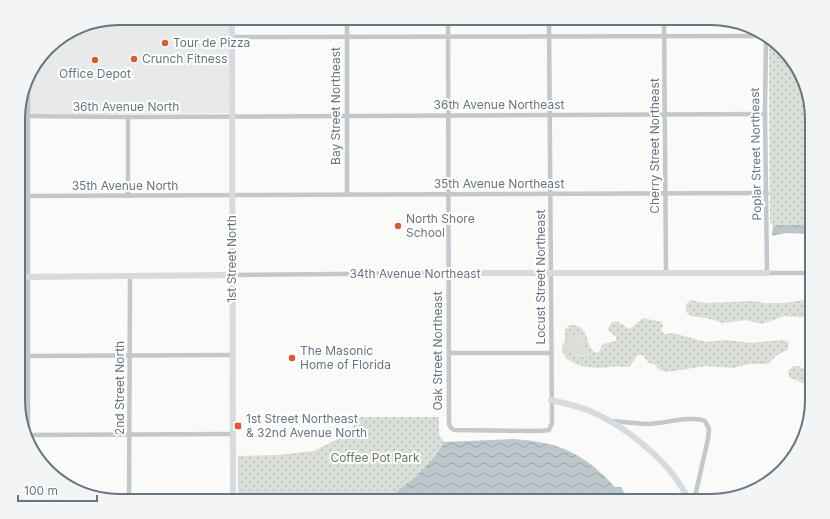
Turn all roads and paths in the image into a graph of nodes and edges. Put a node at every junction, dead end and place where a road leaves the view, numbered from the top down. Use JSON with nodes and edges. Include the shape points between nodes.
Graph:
{"nodes":[{"id":1,"x":232,"y":25,"type":"edge"},
{"id":2,"x":347,"y":25,"type":"edge"},
{"id":3,"x":448,"y":25,"type":"edge"},
{"id":4,"x":549,"y":25,"type":"edge"},
{"id":5,"x":664,"y":25,"type":"edge"},
{"id":6,"x":664,"y":35,"type":"junction"},
{"id":7,"x":753,"y":35,"type":"edge"},
{"id":8,"x":448,"y":36,"type":"junction"},
{"id":9,"x":550,"y":36,"type":"junction"},
{"id":10,"x":232,"y":37,"type":"junction"},
{"id":11,"x":347,"y":37,"type":"junction"},
{"id":12,"x":766,"y":43,"type":"edge"},
{"id":13,"x":28,"y":95,"type":"edge"},
{"id":14,"x":765,"y":114,"type":"junction"},
{"id":15,"x":447,"y":115,"type":"junction"},
{"id":16,"x":550,"y":115,"type":"junction"},
{"id":17,"x":665,"y":115,"type":"junction"},
{"id":18,"x":28,"y":116,"type":"junction"},
{"id":19,"x":233,"y":116,"type":"junction"},
{"id":20,"x":346,"y":116,"type":"junction"},
{"id":21,"x":128,"y":118,"type":"junction"},
{"id":22,"x":347,"y":194,"type":"junction"},
{"id":23,"x":448,"y":194,"type":"junction"},
{"id":24,"x":551,"y":194,"type":"junction"},
{"id":25,"x":665,"y":194,"type":"junction"},
{"id":26,"x":767,"y":194,"type":"junction"},
{"id":27,"x":232,"y":195,"type":"junction"},
{"id":28,"x":28,"y":196,"type":"junction"},
{"id":29,"x":128,"y":196,"type":"junction"},
{"id":30,"x":805,"y":272,"type":"edge"},
{"id":31,"x":448,"y":273,"type":"junction"},
{"id":32,"x":666,"y":273,"type":"junction"},
{"id":33,"x":767,"y":273,"type":"junction"},
{"id":34,"x":551,"y":274,"type":"junction"},
{"id":35,"x":232,"y":275,"type":"junction"},
{"id":36,"x":130,"y":276,"type":"junction"},
{"id":37,"x":28,"y":277,"type":"junction"},
{"id":38,"x":448,"y":353,"type":"junction"},
{"id":39,"x":551,"y":353,"type":"junction"},
{"id":40,"x":130,"y":355,"type":"junction"},
{"id":41,"x":232,"y":355,"type":"junction"},
{"id":42,"x":28,"y":356,"type":"junction"},
{"id":43,"x":551,"y":400,"type":"junction"},
{"id":44,"x":610,"y":421,"type":"junction"},
{"id":45,"x":28,"y":424,"type":"edge"},
{"id":46,"x":540,"y":431,"type":"joint"},
{"id":47,"x":232,"y":434,"type":"junction"},
{"id":48,"x":130,"y":435,"type":"junction"},
{"id":49,"x":32,"y":437,"type":"edge"},
{"id":50,"x":129,"y":494,"type":"edge"},
{"id":51,"x":233,"y":494,"type":"edge"},
{"id":52,"x":685,"y":494,"type":"edge"},
{"id":53,"x":696,"y":494,"type":"edge"}],
"edges":[{"from":1,"to":10,"type":"street","name":"1st Street North"},
{"from":2,"to":11,"type":"street","name":"Bay Street Northeast"},
{"from":3,"to":8,"type":"street","name":"Oak Street Northeast"},
{"from":4,"to":9,"type":"street","name":"Locust Street Northeast"},
{"from":5,"to":6,"type":"street","name":"Cherry Street Northeast"},
{"from":6,"to":7,"type":"street"},
{"from":6,"to":9,"type":"street"},
{"from":6,"to":17,"type":"street","name":"Cherry Street Northeast"},
{"from":8,"to":9,"type":"street"},
{"from":8,"to":11,"type":"street"},
{"from":8,"to":15,"type":"street","name":"Oak Street Northeast"},
{"from":9,"to":16,"type":"street","name":"Locust Street Northeast"},
{"from":10,"to":11,"type":"street"},
{"from":10,"to":19,"type":"street","name":"1st Street North"},
{"from":11,"to":20,"type":"street","name":"Bay Street Northeast"},
{"from":12,"to":14,"type":"street","name":"Poplar Street Northeast"},
{"from":13,"to":18,"type":"street"},
{"from":14,"to":17,"type":"street","name":"36th Avenue Northeast"},
{"from":14,"to":26,"type":"street","name":"Poplar Street Northeast"},
{"from":15,"to":16,"type":"street","name":"36th Avenue Northeast"},
{"from":15,"to":20,"type":"street","name":"36th Avenue Northeast"},
{"from":15,"to":23,"type":"street","name":"Oak Street Northeast"},
{"from":16,"to":17,"type":"street","name":"36th Avenue Northeast"},
{"from":16,"to":24,"type":"street","name":"Locust Street Northeast"},
{"from":17,"to":25,"type":"street","name":"Cherry Street Northeast"},
{"from":18,"to":21,"type":"street","name":"36th Avenue North"},
{"from":18,"to":28,"type":"street"},
{"from":19,"to":20,"type":"street","name":"36th Avenue Northeast"},
{"from":19,"to":21,"type":"street","name":"36th Avenue North"},
{"from":19,"to":27,"type":"street","name":"1st Street North"},
{"from":20,"to":22,"type":"street","name":"Bay Street Northeast"},
{"from":21,"to":29,"type":"street"},
{"from":22,"to":23,"type":"street","name":"35th Avenue Northeast"},
{"from":22,"to":27,"type":"street","name":"35th Avenue Northeast"},
{"from":23,"to":24,"type":"street","name":"35th Avenue Northeast"},
{"from":23,"to":31,"type":"street","name":"Oak Street Northeast"},
{"from":24,"to":25,"type":"street","name":"35th Avenue Northeast"},
{"from":24,"to":34,"type":"street","name":"Locust Street Northeast"},
{"from":25,"to":26,"type":"street","name":"35th Avenue Northeast"},
{"from":25,"to":32,"type":"street","name":"Cherry Street Northeast"},
{"from":26,"to":33,"type":"street","name":"Poplar Street Northeast"},
{"from":27,"to":29,"type":"street","name":"35th Avenue North"},
{"from":27,"to":35,"type":"street","name":"1st Street North"},
{"from":28,"to":29,"type":"street","name":"35th Avenue North"},
{"from":28,"to":37,"type":"street"},
{"from":30,"to":33,"type":"street","name":"34th Avenue Northeast"},
{"from":31,"to":34,"type":"street","name":"34th Avenue Northeast"},
{"from":31,"to":35,"type":"street","name":"34th Avenue Northeast"},
{"from":31,"to":38,"type":"street","name":"Oak Street Northeast"},
{"from":32,"to":33,"type":"street","name":"34th Avenue Northeast"},
{"from":32,"to":34,"type":"street","name":"34th Avenue Northeast"},
{"from":34,"to":39,"type":"street","name":"Locust Street Northeast"},
{"from":35,"to":36,"type":"street","name":"34th Avenue Northeast"},
{"from":35,"to":41,"type":"street","name":"1st Street North"},
{"from":36,"to":37,"type":"street","name":"34th Avenue Northeast"},
{"from":36,"to":40,"type":"street","name":"2nd Street North"},
{"from":37,"to":42,"type":"street"},
{"from":38,"to":39,"type":"street"},
{"from":38,"to":46,"type":"street","name":"Oak Street Northeast","via":[[448,420],[451,428]]},
{"from":39,"to":43,"type":"street","name":"Locust Street Northeast"},
{"from":40,"to":41,"type":"street"},
{"from":40,"to":42,"type":"street"},
{"from":40,"to":48,"type":"street","name":"2nd Street North"},
{"from":41,"to":47,"type":"street","name":"1st Street North"},
{"from":42,"to":45,"type":"street"},
{"from":43,"to":44,"type":"street","via":[[577,407]]},
{"from":43,"to":46,"type":"street","name":"Locust Street Northeast","via":[[551,428]]},
{"from":44,"to":52,"type":"street","via":[[658,458],[675,477]]},
{"from":44,"to":53,"type":"street","via":[[646,424],[692,419],[705,421],[709,429],[708,438]]},
{"from":47,"to":48,"type":"street"},
{"from":47,"to":51,"type":"street","name":"1st Street North"},
{"from":48,"to":49,"type":"street"},
{"from":48,"to":50,"type":"street","name":"2nd Street North"}]}
